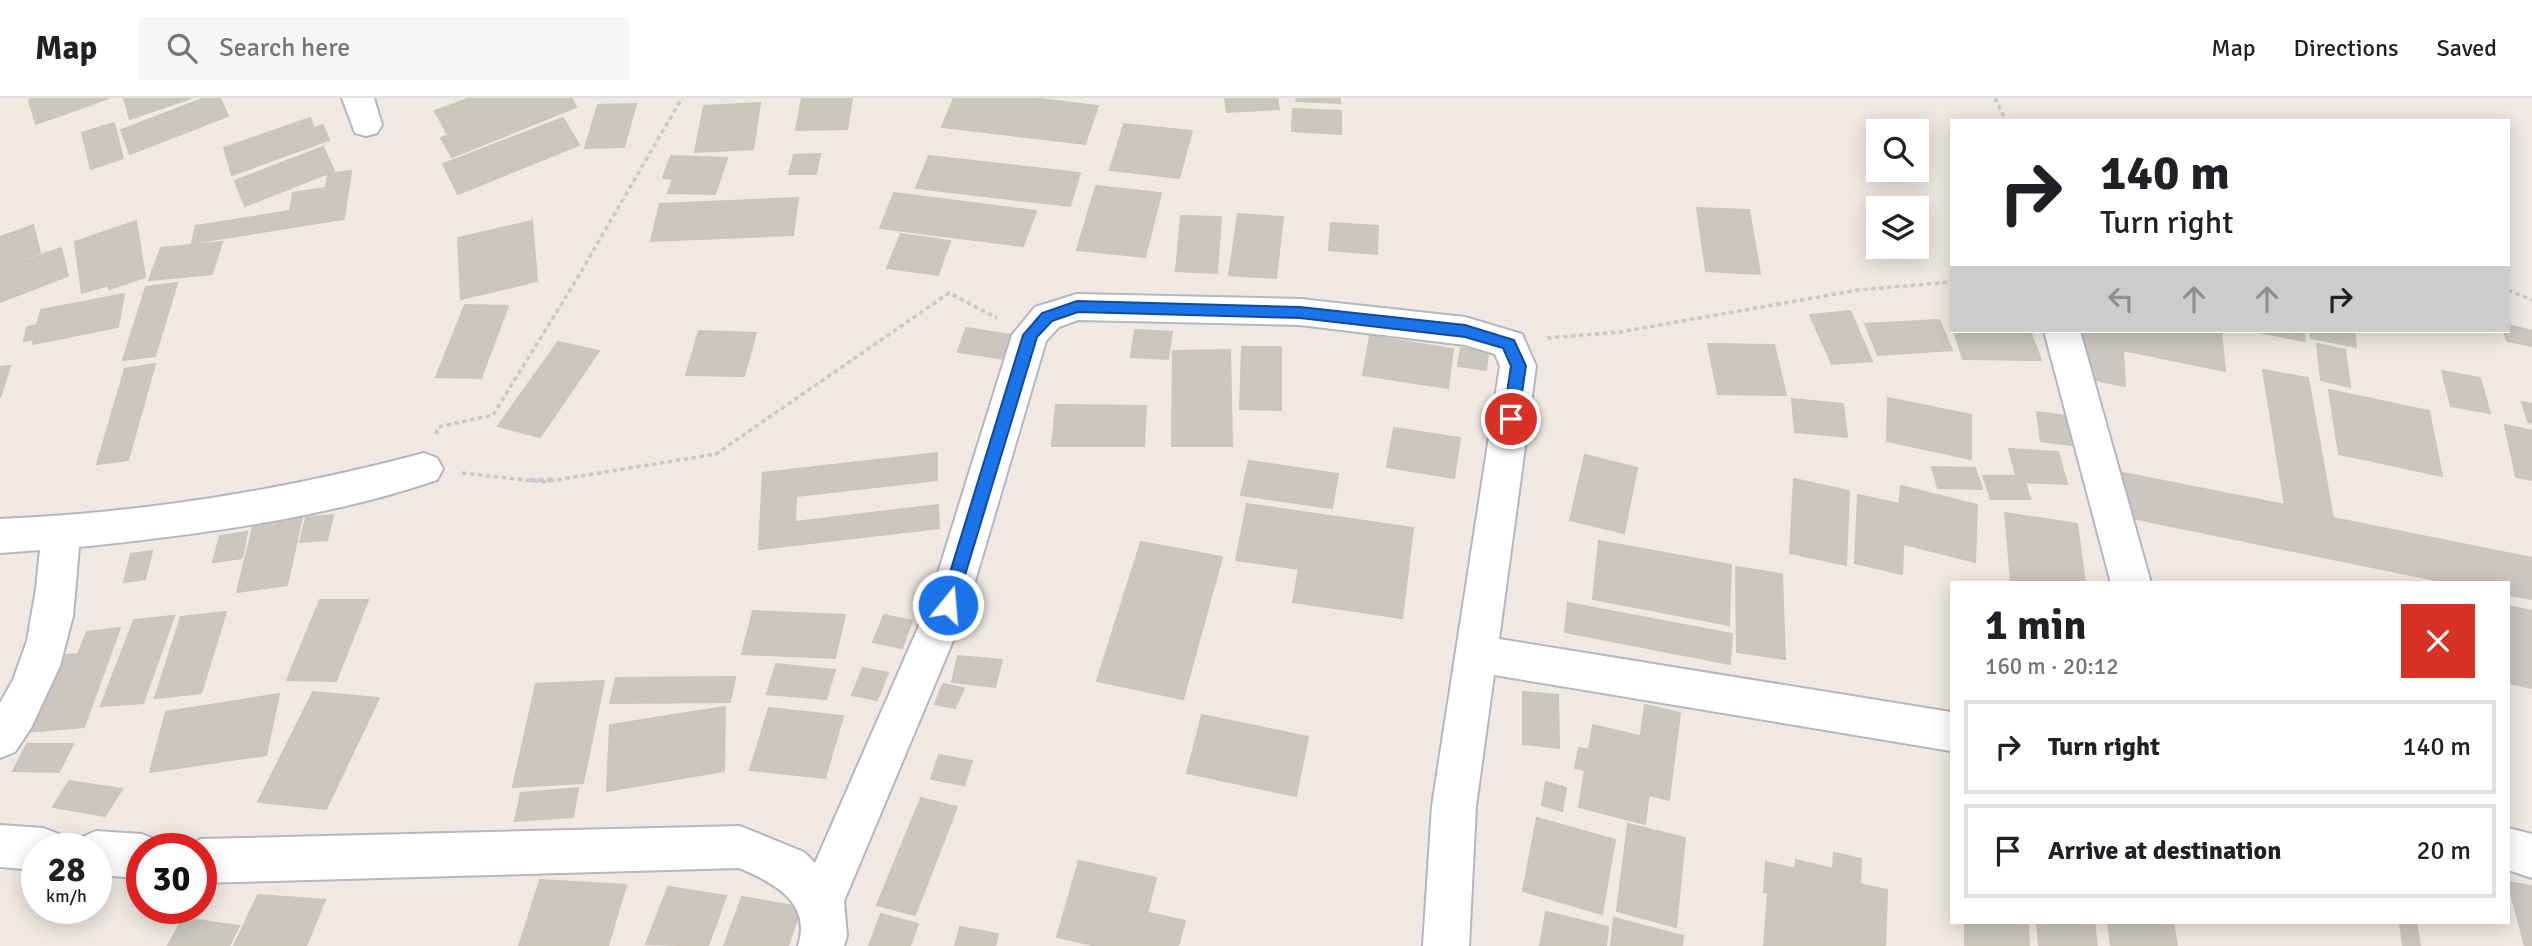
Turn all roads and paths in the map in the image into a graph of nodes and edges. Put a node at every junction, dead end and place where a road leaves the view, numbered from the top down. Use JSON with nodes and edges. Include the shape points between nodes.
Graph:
{"nodes":[{"id":1,"x":682,"y":98,"type":"edge"},
{"id":2,"x":1995,"y":98,"type":"edge"},
{"id":3,"x":2005,"y":119,"type":"edge"},
{"id":4,"x":1950,"y":282,"type":"edge"},
{"id":5,"x":2510,"y":291,"type":"edge"},
{"id":6,"x":2532,"y":300,"type":"edge"},
{"id":7,"x":2063,"y":333,"type":"edge"},
{"id":8,"x":1030,"y":335,"type":"junction"},
{"id":9,"x":1509,"y":344,"type":"junction"},
{"id":10,"x":424,"y":469,"type":"junction"},
{"id":11,"x":60,"y":534,"type":"junction"},
{"id":12,"x":0,"y":536,"type":"edge"},
{"id":13,"x":2130,"y":581,"type":"edge"},
{"id":14,"x":1476,"y":654,"type":"junction"},
{"id":15,"x":1950,"y":732,"type":"edge"},
{"id":16,"x":0,"y":738,"type":"edge"},
{"id":17,"x":0,"y":846,"type":"edge"},
{"id":18,"x":21,"y":847,"type":"edge"},
{"id":19,"x":2510,"y":850,"type":"edge"},
{"id":20,"x":2532,"y":856,"type":"edge"},
{"id":21,"x":217,"y":861,"type":"edge"},
{"id":22,"x":821,"y":901,"type":"junction"},
{"id":23,"x":821,"y":946,"type":"edge"},
{"id":24,"x":1446,"y":946,"type":"edge"}],
"edges":[{"from":1,"to":10,"type":"path","via":[[493,415],[438,427]]},
{"from":2,"to":3,"type":"path"},
{"from":4,"to":9,"type":"path","via":[[1858,290],[1620,332]]},
{"from":5,"to":6,"type":"path"},
{"from":7,"to":13,"type":"street"},
{"from":8,"to":9,"type":"street","via":[[1047,317],[1077,307],[1300,313],[1465,331]]},
{"from":8,"to":10,"type":"path","via":[[949,293],[716,454],[544,482]]},
{"from":8,"to":22,"type":"street","via":[[948,605]]},
{"from":9,"to":14,"type":"street","via":[[1518,366]]},
{"from":10,"to":11,"type":"street","via":[[280,504]]},
{"from":11,"to":12,"type":"street"},
{"from":11,"to":16,"type":"street","via":[[57,602],[44,654],[16,718]]},
{"from":14,"to":15,"type":"street"},
{"from":14,"to":24,"type":"street","via":[[1454,806]]},
{"from":17,"to":18,"type":"street"},
{"from":19,"to":20,"type":"street"},
{"from":21,"to":22,"type":"street","via":[[740,847],[788,867]]},
{"from":22,"to":23,"type":"street"}]}
